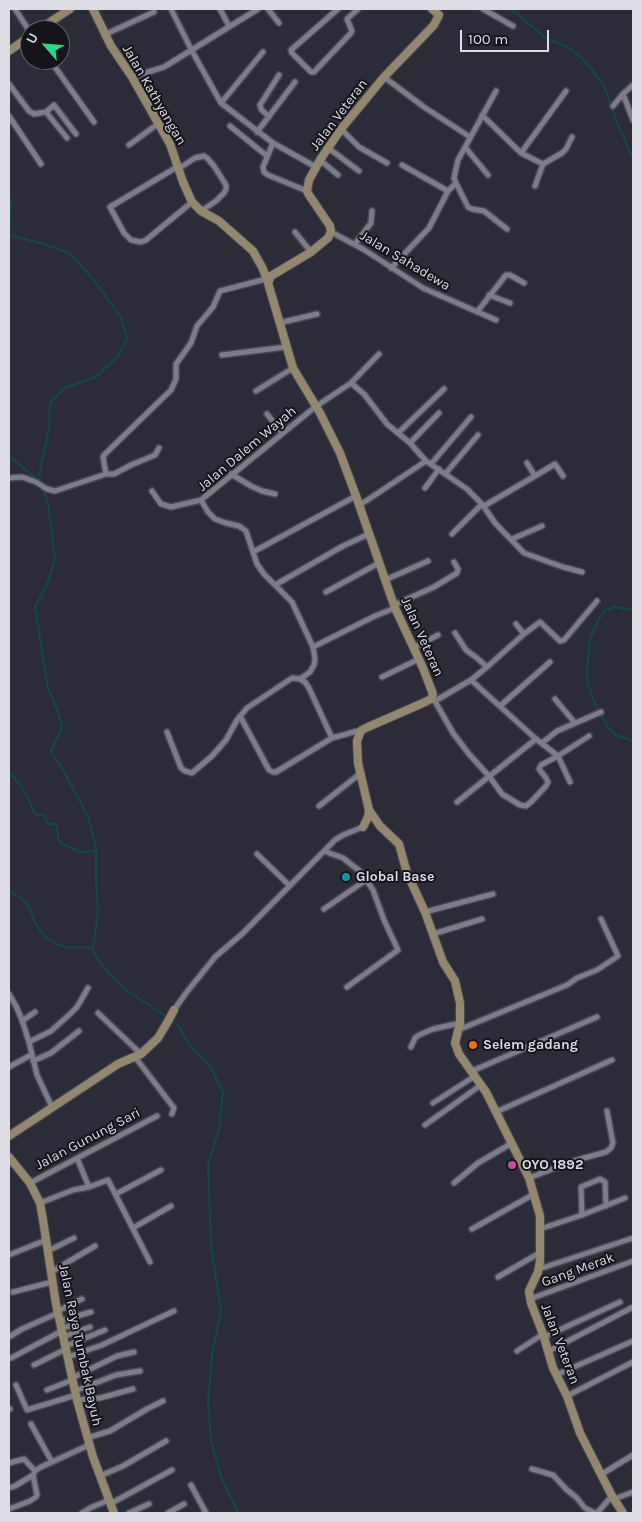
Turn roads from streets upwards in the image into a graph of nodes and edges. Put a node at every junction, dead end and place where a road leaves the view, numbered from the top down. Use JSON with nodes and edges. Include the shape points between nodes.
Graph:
{"nodes":[{"id":1,"x":15,"y":9,"type":"edge"},
{"id":2,"x":70,"y":9,"type":"edge"},
{"id":3,"x":93,"y":9,"type":"edge"},
{"id":4,"x":171,"y":9,"type":"edge"},
{"id":5,"x":220,"y":9,"type":"edge"},
{"id":6,"x":258,"y":9,"type":"edge"},
{"id":7,"x":268,"y":9,"type":"edge"},
{"id":8,"x":338,"y":9,"type":"edge"},
{"id":9,"x":356,"y":9,"type":"edge"},
{"id":10,"x":432,"y":9,"type":"edge"},
{"id":11,"x":483,"y":9,"type":"edge"},
{"id":12,"x":154,"y":12,"type":"dead end"},
{"id":13,"x":441,"y":12,"type":"edge"},
{"id":14,"x":22,"y":20,"type":"edge"},
{"id":15,"x":53,"y":20,"type":"edge"},
{"id":16,"x":279,"y":22,"type":"dead end"},
{"id":17,"x":229,"y":26,"type":"junction"},
{"id":18,"x":512,"y":26,"type":"dead end"},
{"id":19,"x":106,"y":34,"type":"junction"},
{"id":20,"x":20,"y":44,"type":"edge"},
{"id":21,"x":192,"y":51,"type":"junction"},
{"id":22,"x":9,"y":52,"type":"edge"},
{"id":23,"x":263,"y":52,"type":"dead end"},
{"id":24,"x":57,"y":70,"type":"edge"},
{"id":25,"x":279,"y":75,"type":"dead end"},
{"id":26,"x":132,"y":77,"type":"junction"},
{"id":27,"x":384,"y":77,"type":"junction"},
{"id":28,"x":295,"y":82,"type":"dead end"},
{"id":29,"x":9,"y":84,"type":"edge"},
{"id":30,"x":633,"y":85,"type":"edge"},
{"id":31,"x":496,"y":91,"type":"dead end"},
{"id":32,"x":566,"y":91,"type":"dead end"},
{"id":33,"x":623,"y":94,"type":"junction"},
{"id":34,"x":221,"y":103,"type":"junction"},
{"id":35,"x":613,"y":106,"type":"dead end"},
{"id":36,"x":46,"y":112,"type":"junction"},
{"id":37,"x":482,"y":115,"type":"junction"},
{"id":38,"x":9,"y":116,"type":"edge"},
{"id":39,"x":269,"y":116,"type":"junction"},
{"id":40,"x":633,"y":120,"type":"edge"},
{"id":41,"x":94,"y":122,"type":"dead end"},
{"id":42,"x":159,"y":123,"type":"junction"},
{"id":43,"x":230,"y":126,"type":"dead end"},
{"id":44,"x":341,"y":129,"type":"junction"},
{"id":45,"x":257,"y":132,"type":"junction"},
{"id":46,"x":76,"y":134,"type":"dead end"},
{"id":47,"x":470,"y":137,"type":"junction"},
{"id":48,"x":572,"y":137,"type":"dead end"},
{"id":49,"x":66,"y":138,"type":"dead end"},
{"id":50,"x":273,"y":143,"type":"junction"},
{"id":51,"x":129,"y":145,"type":"dead end"},
{"id":52,"x":466,"y":147,"type":"junction"},
{"id":53,"x":327,"y":148,"type":"junction"},
{"id":54,"x":521,"y":153,"type":"junction"},
{"id":55,"x":267,"y":156,"type":"junction"},
{"id":56,"x":318,"y":163,"type":"junction"},
{"id":57,"x":387,"y":163,"type":"dead end"},
{"id":58,"x":41,"y":164,"type":"dead end"},
{"id":59,"x":543,"y":164,"type":"junction"},
{"id":60,"x":402,"y":165,"type":"dead end"},
{"id":61,"x":178,"y":168,"type":"junction"},
{"id":62,"x":359,"y":172,"type":"dead end"},
{"id":63,"x":338,"y":175,"type":"dead end"},
{"id":64,"x":488,"y":175,"type":"dead end"},
{"id":65,"x":456,"y":184,"type":"junction"},
{"id":66,"x":535,"y":186,"type":"dead end"},
{"id":67,"x":307,"y":191,"type":"junction"},
{"id":68,"x":448,"y":191,"type":"junction"},
{"id":69,"x":192,"y":202,"type":"junction"},
{"id":70,"x":201,"y":211,"type":"junction"},
{"id":71,"x":372,"y":211,"type":"dead end"},
{"id":72,"x":507,"y":229,"type":"dead end"},
{"id":73,"x":295,"y":232,"type":"dead end"},
{"id":74,"x":331,"y":232,"type":"junction"},
{"id":75,"x":355,"y":244,"type":"junction"},
{"id":76,"x":311,"y":252,"type":"junction"},
{"id":77,"x":391,"y":268,"type":"junction"},
{"id":78,"x":267,"y":280,"type":"junction"},
{"id":79,"x":524,"y":283,"type":"dead end"},
{"id":80,"x":489,"y":295,"type":"junction"},
{"id":81,"x":510,"y":303,"type":"dead end"},
{"id":82,"x":477,"y":312,"type":"junction"},
{"id":83,"x":317,"y":314,"type":"dead end"},
{"id":84,"x":496,"y":320,"type":"dead end"},
{"id":85,"x":279,"y":323,"type":"junction"},
{"id":86,"x":286,"y":346,"type":"junction"},
{"id":87,"x":379,"y":354,"type":"dead end"},
{"id":88,"x":222,"y":355,"type":"dead end"},
{"id":89,"x":292,"y":368,"type":"junction"},
{"id":90,"x":351,"y":383,"type":"junction"},
{"id":91,"x":444,"y":388,"type":"dead end"},
{"id":92,"x":256,"y":391,"type":"dead end"},
{"id":93,"x":316,"y":407,"type":"junction"},
{"id":94,"x":439,"y":413,"type":"dead end"},
{"id":95,"x":267,"y":414,"type":"dead end"},
{"id":96,"x":471,"y":417,"type":"dead end"},
{"id":97,"x":282,"y":433,"type":"junction"},
{"id":98,"x":398,"y":433,"type":"junction"},
{"id":99,"x":478,"y":435,"type":"dead end"},
{"id":100,"x":410,"y":443,"type":"junction"},
{"id":101,"x":159,"y":448,"type":"dead end"},
{"id":102,"x":428,"y":462,"type":"junction"},
{"id":103,"x":527,"y":463,"type":"dead end"},
{"id":104,"x":439,"y":469,"type":"junction"},
{"id":105,"x":446,"y":473,"type":"junction"},
{"id":106,"x":106,"y":474,"type":"junction"},
{"id":107,"x":231,"y":474,"type":"junction"},
{"id":108,"x":535,"y":476,"type":"junction"},
{"id":109,"x":563,"y":476,"type":"dead end"},
{"id":110,"x":9,"y":478,"type":"edge"},
{"id":111,"x":425,"y":488,"type":"dead end"},
{"id":112,"x":152,"y":491,"type":"dead end"},
{"id":113,"x":275,"y":494,"type":"dead end"},
{"id":114,"x":356,"y":496,"type":"junction"},
{"id":115,"x":201,"y":500,"type":"junction"},
{"id":116,"x":360,"y":505,"type":"junction"},
{"id":117,"x":483,"y":505,"type":"junction"},
{"id":118,"x":542,"y":526,"type":"dead end"},
{"id":119,"x":369,"y":534,"type":"junction"},
{"id":120,"x":452,"y":534,"type":"dead end"},
{"id":121,"x":512,"y":539,"type":"junction"},
{"id":122,"x":253,"y":552,"type":"junction"},
{"id":123,"x":428,"y":561,"type":"dead end"},
{"id":124,"x":454,"y":562,"type":"dead end"},
{"id":125,"x":379,"y":563,"type":"junction"},
{"id":126,"x":582,"y":572,"type":"dead end"},
{"id":127,"x":385,"y":580,"type":"junction"},
{"id":128,"x":276,"y":585,"type":"junction"},
{"id":129,"x":326,"y":592,"type":"dead end"},
{"id":130,"x":597,"y":601,"type":"dead end"},
{"id":131,"x":396,"y":605,"type":"junction"},
{"id":132,"x":516,"y":624,"type":"dead end"},
{"id":133,"x":455,"y":633,"type":"dead end"},
{"id":134,"x":524,"y":634,"type":"junction"},
{"id":135,"x":438,"y":635,"type":"dead end"},
{"id":136,"x":313,"y":647,"type":"junction"},
{"id":137,"x":413,"y":648,"type":"junction"},
{"id":138,"x":418,"y":659,"type":"junction"},
{"id":139,"x":550,"y":662,"type":"dead end"},
{"id":140,"x":487,"y":667,"type":"junction"},
{"id":141,"x":382,"y":677,"type":"dead end"},
{"id":142,"x":300,"y":679,"type":"junction"},
{"id":143,"x":471,"y":680,"type":"junction"},
{"id":144,"x":433,"y":699,"type":"junction"},
{"id":145,"x":555,"y":699,"type":"dead end"},
{"id":146,"x":500,"y":706,"type":"junction"},
{"id":147,"x":601,"y":712,"type":"dead end"},
{"id":148,"x":240,"y":716,"type":"junction"},
{"id":149,"x":575,"y":723,"type":"junction"},
{"id":150,"x":362,"y":730,"type":"junction"},
{"id":151,"x":167,"y":732,"type":"dead end"},
{"id":152,"x":589,"y":736,"type":"dead end"},
{"id":153,"x":332,"y":738,"type":"junction"},
{"id":154,"x":536,"y":739,"type":"junction"},
{"id":155,"x":542,"y":743,"type":"junction"},
{"id":156,"x":558,"y":756,"type":"junction"},
{"id":157,"x":361,"y":773,"type":"junction"},
{"id":158,"x":489,"y":776,"type":"junction"},
{"id":159,"x":570,"y":782,"type":"dead end"},
{"id":160,"x":457,"y":802,"type":"dead end"},
{"id":161,"x":319,"y":806,"type":"dead end"},
{"id":162,"x":369,"y":810,"type":"junction"},
{"id":163,"x":380,"y":826,"type":"junction"},
{"id":164,"x":363,"y":827,"type":"junction"},
{"id":165,"x":324,"y":851,"type":"junction"},
{"id":166,"x":257,"y":854,"type":"dead end"},
{"id":167,"x":366,"y":880,"type":"junction"},
{"id":168,"x":290,"y":886,"type":"junction"},
{"id":169,"x":493,"y":894,"type":"dead end"},
{"id":170,"x":324,"y":909,"type":"dead end"},
{"id":171,"x":425,"y":912,"type":"junction"},
{"id":172,"x":482,"y":919,"type":"dead end"},
{"id":173,"x":601,"y":919,"type":"dead end"},
{"id":174,"x":433,"y":934,"type":"junction"},
{"id":175,"x":347,"y":987,"type":"dead end"},
{"id":176,"x":88,"y":988,"type":"dead end"},
{"id":177,"x":9,"y":994,"type":"edge"},
{"id":178,"x":174,"y":1010,"type":"joint"},
{"id":179,"x":35,"y":1012,"type":"dead end"},
{"id":180,"x":98,"y":1013,"type":"dead end"},
{"id":181,"x":597,"y":1017,"type":"dead end"},
{"id":182,"x":22,"y":1021,"type":"junction"},
{"id":183,"x":459,"y":1026,"type":"junction"},
{"id":184,"x":79,"y":1032,"type":"dead end"},
{"id":185,"x":29,"y":1042,"type":"junction"},
{"id":186,"x":411,"y":1047,"type":"dead end"},
{"id":187,"x":31,"y":1055,"type":"junction"},
{"id":188,"x":138,"y":1056,"type":"junction"},
{"id":189,"x":612,"y":1060,"type":"dead end"},
{"id":190,"x":33,"y":1061,"type":"junction"},
{"id":191,"x":9,"y":1067,"type":"edge"},
{"id":192,"x":473,"y":1074,"type":"junction"},
{"id":193,"x":482,"y":1085,"type":"junction"},
{"id":194,"x":433,"y":1103,"type":"dead end"},
{"id":195,"x":52,"y":1107,"type":"junction"},
{"id":196,"x":496,"y":1112,"type":"junction"},
{"id":197,"x":608,"y":1112,"type":"dead end"},
{"id":198,"x":172,"y":1114,"type":"dead end"},
{"id":199,"x":157,"y":1116,"type":"dead end"},
{"id":200,"x":425,"y":1125,"type":"dead end"},
{"id":201,"x":9,"y":1136,"type":"edge"},
{"id":202,"x":512,"y":1143,"type":"junction"},
{"id":203,"x":9,"y":1157,"type":"edge"},
{"id":204,"x":77,"y":1158,"type":"junction"},
{"id":205,"x":161,"y":1170,"type":"dead end"},
{"id":206,"x":529,"y":1178,"type":"junction"},
{"id":207,"x":30,"y":1183,"type":"junction"},
{"id":208,"x":454,"y":1183,"type":"dead end"},
{"id":209,"x":89,"y":1187,"type":"junction"},
{"id":210,"x":116,"y":1194,"type":"junction"},
{"id":211,"x":534,"y":1194,"type":"junction"},
{"id":212,"x":624,"y":1198,"type":"dead end"},
{"id":213,"x":40,"y":1203,"type":"junction"},
{"id":214,"x":171,"y":1206,"type":"dead end"},
{"id":215,"x":606,"y":1206,"type":"junction"},
{"id":216,"x":582,"y":1216,"type":"junction"},
{"id":217,"x":133,"y":1228,"type":"junction"},
{"id":218,"x":472,"y":1229,"type":"dead end"},
{"id":219,"x":540,"y":1229,"type":"junction"},
{"id":220,"x":74,"y":1238,"type":"dead end"},
{"id":221,"x":633,"y":1238,"type":"edge"},
{"id":222,"x":46,"y":1240,"type":"junction"},
{"id":223,"x":95,"y":1246,"type":"dead end"},
{"id":224,"x":48,"y":1251,"type":"junction"},
{"id":225,"x":541,"y":1252,"type":"junction"},
{"id":226,"x":9,"y":1255,"type":"edge"},
{"id":227,"x":633,"y":1261,"type":"edge"},
{"id":228,"x":150,"y":1262,"type":"dead end"},
{"id":229,"x":539,"y":1270,"type":"junction"},
{"id":230,"x":51,"y":1272,"type":"junction"},
{"id":231,"x":498,"y":1277,"type":"dead end"},
{"id":232,"x":52,"y":1282,"type":"junction"},
{"id":233,"x":13,"y":1292,"type":"dead end"},
{"id":234,"x":82,"y":1299,"type":"dead end"},
{"id":235,"x":530,"y":1299,"type":"junction"},
{"id":236,"x":620,"y":1302,"type":"dead end"},
{"id":237,"x":633,"y":1307,"type":"edge"},
{"id":238,"x":174,"y":1311,"type":"dead end"},
{"id":239,"x":91,"y":1312,"type":"dead end"},
{"id":240,"x":62,"y":1324,"type":"junction"},
{"id":241,"x":90,"y":1327,"type":"dead end"},
{"id":242,"x":105,"y":1330,"type":"dead end"},
{"id":243,"x":544,"y":1336,"type":"junction"},
{"id":244,"x":9,"y":1337,"type":"edge"},
{"id":245,"x":633,"y":1341,"type":"edge"},
{"id":246,"x":67,"y":1351,"type":"junction"},
{"id":247,"x":517,"y":1351,"type":"dead end"},
{"id":248,"x":549,"y":1351,"type":"junction"},
{"id":249,"x":134,"y":1352,"type":"dead end"},
{"id":250,"x":11,"y":1358,"type":"dead end"},
{"id":251,"x":633,"y":1362,"type":"edge"},
{"id":252,"x":34,"y":1365,"type":"dead end"},
{"id":253,"x":140,"y":1371,"type":"dead end"},
{"id":254,"x":556,"y":1375,"type":"junction"},
{"id":255,"x":72,"y":1379,"type":"junction"},
{"id":256,"x":16,"y":1385,"type":"dead end"},
{"id":257,"x":133,"y":1389,"type":"dead end"},
{"id":258,"x":47,"y":1390,"type":"dead end"},
{"id":259,"x":76,"y":1395,"type":"junction"},
{"id":260,"x":567,"y":1396,"type":"junction"},
{"id":261,"x":163,"y":1401,"type":"dead end"},
{"id":262,"x":31,"y":1424,"type":"dead end"},
{"id":263,"x":166,"y":1441,"type":"dead end"},
{"id":264,"x":88,"y":1442,"type":"junction"},
{"id":265,"x":633,"y":1455,"type":"edge"},
{"id":266,"x":52,"y":1462,"type":"junction"},
{"id":267,"x":9,"y":1463,"type":"edge"},
{"id":268,"x":532,"y":1469,"type":"dead end"},
{"id":269,"x":172,"y":1470,"type":"dead end"},
{"id":270,"x":34,"y":1473,"type":"junction"},
{"id":271,"x":602,"y":1474,"type":"junction"},
{"id":272,"x":100,"y":1476,"type":"junction"},
{"id":273,"x":191,"y":1485,"type":"dead end"},
{"id":274,"x":9,"y":1488,"type":"edge"},
{"id":275,"x":633,"y":1492,"type":"edge"},
{"id":276,"x":613,"y":1498,"type":"junction"},
{"id":277,"x":110,"y":1502,"type":"junction"},
{"id":278,"x":149,"y":1504,"type":"dead end"},
{"id":279,"x":184,"y":1504,"type":"dead end"},
{"id":280,"x":9,"y":1509,"type":"edge"},
{"id":281,"x":82,"y":1513,"type":"edge"},
{"id":282,"x":114,"y":1513,"type":"edge"},
{"id":283,"x":129,"y":1513,"type":"edge"},
{"id":284,"x":168,"y":1513,"type":"edge"},
{"id":285,"x":206,"y":1513,"type":"edge"},
{"id":286,"x":596,"y":1513,"type":"edge"},
{"id":287,"x":623,"y":1513,"type":"edge"}],
"edges":[{"from":1,"to":14,"type":"street"},
{"from":2,"to":15,"type":"street"},
{"from":3,"to":19,"type":"street","name":"Jalan Kathyangan"},
{"from":4,"to":21,"type":"street"},
{"from":5,"to":17,"type":"street"},
{"from":6,"to":17,"type":"street"},
{"from":7,"to":16,"type":"street"},
{"from":8,"to":9,"type":"street","via":[[292,50],[311,72],[351,33],[347,19]]},
{"from":10,"to":13,"type":"street","name":"Jalan Veteran"},
{"from":11,"to":18,"type":"street"},
{"from":12,"to":19,"type":"street"},
{"from":13,"to":27,"type":"street","name":"Jalan Veteran","via":[[434,25]]},
{"from":17,"to":21,"type":"street"},
{"from":19,"to":26,"type":"street","name":"Jalan Kathyangan"},
{"from":20,"to":22,"type":"street"},
{"from":21,"to":26,"type":"street","via":[[164,67]]},
{"from":21,"to":34,"type":"street"},
{"from":23,"to":34,"type":"street"},
{"from":24,"to":41,"type":"street"},
{"from":25,"to":39,"type":"street","via":[[260,106]]},
{"from":26,"to":42,"type":"street","name":"Jalan Kathyangan"},
{"from":27,"to":44,"type":"street","name":"Jalan Veteran"},
{"from":27,"to":47,"type":"street"},
{"from":28,"to":39,"type":"street"},
{"from":29,"to":36,"type":"street","via":[[31,113]]},
{"from":30,"to":33,"type":"street"},
{"from":31,"to":37,"type":"street"},
{"from":32,"to":54,"type":"street"},
{"from":33,"to":35,"type":"street"},
{"from":33,"to":40,"type":"street"},
{"from":34,"to":45,"type":"street"},
{"from":36,"to":46,"type":"street","via":[[54,105]]},
{"from":36,"to":49,"type":"street"},
{"from":37,"to":47,"type":"street"},
{"from":37,"to":54,"type":"street"},
{"from":38,"to":58,"type":"street"},
{"from":39,"to":45,"type":"street"},
{"from":42,"to":51,"type":"street"},
{"from":42,"to":61,"type":"street","name":"Jalan Kathyangan"},
{"from":43,"to":55,"type":"street"},
{"from":44,"to":53,"type":"street","name":"Jalan Veteran"},
{"from":44,"to":57,"type":"street","via":[[359,147]]},
{"from":45,"to":50,"type":"street"},
{"from":47,"to":52,"type":"street"},
{"from":48,"to":59,"type":"street","via":[[562,153]]},
{"from":50,"to":55,"type":"street"},
{"from":50,"to":56,"type":"street"},
{"from":52,"to":64,"type":"street"},
{"from":52,"to":65,"type":"street","via":[[456,166]]},
{"from":53,"to":56,"type":"street","name":"Jalan Veteran"},
{"from":53,"to":62,"type":"street"},
{"from":54,"to":59,"type":"street"},
{"from":55,"to":67,"type":"street","via":[[264,172]]},
{"from":56,"to":63,"type":"street"},
{"from":56,"to":67,"type":"street","name":"Jalan Veteran"},
{"from":59,"to":66,"type":"street"},
{"from":60,"to":68,"type":"street"},
{"from":61,"to":69,"type":"street","name":"Jalan Kathyangan"},
{"from":61,"to":69,"type":"street","via":[[110,207],[124,233],[131,240],[141,242]]},
{"from":61,"to":70,"type":"street","via":[[204,156],[226,185],[224,193]]},
{"from":65,"to":68,"type":"street"},
{"from":65,"to":72,"type":"street","via":[[468,206],[484,211]]},
{"from":67,"to":74,"type":"street"},
{"from":68,"to":77,"type":"street","via":[[429,228]]},
{"from":69,"to":70,"type":"street","name":"Jalan Kathyangan"},
{"from":70,"to":78,"type":"street","name":"Jalan Kathyangan","via":[[219,221],[253,251]]},
{"from":71,"to":75,"type":"street","via":[[371,223]]},
{"from":73,"to":76,"type":"street"},
{"from":74,"to":75,"type":"street","name":"Jalan Sahadewa"},
{"from":74,"to":76,"type":"street"},
{"from":75,"to":77,"type":"street","name":"Jalan Sahadewa"},
{"from":76,"to":78,"type":"street"},
{"from":77,"to":82,"type":"street","name":"Jalan Sahadewa","via":[[424,288]]},
{"from":78,"to":85,"type":"street","name":"Jalan Veteran"},
{"from":78,"to":106,"type":"street","via":[[220,291],[214,307],[197,326],[176,364],[176,379],[171,390],[103,457]]},
{"from":79,"to":80,"type":"street","via":[[506,275]]},
{"from":80,"to":81,"type":"street"},
{"from":80,"to":82,"type":"street"},
{"from":82,"to":84,"type":"street","name":"Jalan Sahadewa"},
{"from":83,"to":85,"type":"street"},
{"from":85,"to":86,"type":"street","name":"Jalan Veteran"},
{"from":86,"to":88,"type":"street"},
{"from":86,"to":89,"type":"street","name":"Jalan Veteran"},
{"from":87,"to":90,"type":"street","name":"Jalan Dalem Wayah"},
{"from":89,"to":92,"type":"street"},
{"from":89,"to":93,"type":"street","name":"Jalan Veteran"},
{"from":90,"to":93,"type":"street","name":"Jalan Dalem Wayah"},
{"from":90,"to":98,"type":"street"},
{"from":91,"to":98,"type":"street"},
{"from":93,"to":97,"type":"street","name":"Jalan Dalem Wayah"},
{"from":93,"to":114,"type":"street","name":"Jalan Veteran","via":[[340,453]]},
{"from":94,"to":100,"type":"street"},
{"from":95,"to":97,"type":"street"},
{"from":96,"to":102,"type":"street"},
{"from":97,"to":107,"type":"street","name":"Jalan Dalem Wayah"},
{"from":98,"to":100,"type":"street"},
{"from":99,"to":105,"type":"street"},
{"from":100,"to":102,"type":"street"},
{"from":101,"to":106,"type":"street","via":[[156,458]]},
{"from":102,"to":104,"type":"street"},
{"from":102,"to":116,"type":"street"},
{"from":103,"to":108,"type":"street"},
{"from":104,"to":105,"type":"street"},
{"from":104,"to":111,"type":"street"},
{"from":105,"to":117,"type":"street"},
{"from":106,"to":110,"type":"street","via":[[55,491],[18,476]]},
{"from":107,"to":113,"type":"street","via":[[251,486]]},
{"from":107,"to":115,"type":"street","name":"Jalan Dalem Wayah"},
{"from":108,"to":109,"type":"street","via":[[555,464]]},
{"from":108,"to":117,"type":"street"},
{"from":112,"to":115,"type":"street","via":[[161,504],[171,507]]},
{"from":114,"to":116,"type":"street","name":"Jalan Veteran"},
{"from":114,"to":122,"type":"street"},
{"from":115,"to":122,"type":"street","name":"Jalan Dalem Wayah","via":[[216,519],[246,531]]},
{"from":116,"to":119,"type":"street","name":"Jalan Veteran"},
{"from":117,"to":120,"type":"street"},
{"from":117,"to":121,"type":"street","via":[[495,523]]},
{"from":118,"to":121,"type":"street"},
{"from":119,"to":125,"type":"street","name":"Jalan Veteran"},
{"from":119,"to":128,"type":"street"},
{"from":121,"to":126,"type":"street","via":[[528,555]]},
{"from":122,"to":128,"type":"street","name":"Jalan Dalem Wayah","via":[[257,564]]},
{"from":123,"to":127,"type":"street"},
{"from":124,"to":131,"type":"street","via":[[458,571]]},
{"from":125,"to":127,"type":"street","name":"Jalan Veteran"},
{"from":125,"to":129,"type":"street"},
{"from":127,"to":131,"type":"street","name":"Jalan Veteran"},
{"from":128,"to":136,"type":"street","name":"Jalan Dalem Wayah","via":[[292,602]]},
{"from":130,"to":134,"type":"street","via":[[564,640],[560,641],[540,622]]},
{"from":131,"to":136,"type":"street"},
{"from":131,"to":137,"type":"street","name":"Jalan Veteran"},
{"from":132,"to":134,"type":"street"},
{"from":133,"to":140,"type":"street","via":[[466,650]]},
{"from":134,"to":140,"type":"street"},
{"from":135,"to":137,"type":"street"},
{"from":136,"to":142,"type":"street","via":[[314,666]]},
{"from":137,"to":138,"type":"street","name":"Jalan Veteran"},
{"from":138,"to":141,"type":"street"},
{"from":138,"to":144,"type":"street","name":"Jalan Veteran"},
{"from":139,"to":146,"type":"street"},
{"from":140,"to":143,"type":"street"},
{"from":142,"to":148,"type":"street","via":[[292,678],[281,684]]},
{"from":142,"to":153,"type":"street","via":[[306,682]]},
{"from":143,"to":144,"type":"street"},
{"from":143,"to":146,"type":"street"},
{"from":144,"to":150,"type":"street","name":"Jalan Veteran"},
{"from":144,"to":158,"type":"street","via":[[453,733]]},
{"from":145,"to":149,"type":"street"},
{"from":146,"to":154,"type":"street"},
{"from":147,"to":149,"type":"street"},
{"from":148,"to":151,"type":"street","via":[[226,740],[192,773],[181,768]]},
{"from":148,"to":153,"type":"street","via":[[273,772]]},
{"from":149,"to":155,"type":"street"},
{"from":150,"to":153,"type":"street"},
{"from":150,"to":157,"type":"street","name":"Jalan Veteran","via":[[357,738]]},
{"from":152,"to":156,"type":"street"},
{"from":154,"to":155,"type":"street"},
{"from":154,"to":158,"type":"street"},
{"from":155,"to":156,"type":"street"},
{"from":156,"to":158,"type":"street","via":[[541,765],[539,769],[548,782],[526,806],[502,794]]},
{"from":156,"to":159,"type":"street"},
{"from":157,"to":161,"type":"street"},
{"from":157,"to":162,"type":"street","name":"Jalan Veteran"},
{"from":158,"to":160,"type":"street"},
{"from":162,"to":163,"type":"street","name":"Jalan Veteran"},
{"from":162,"to":164,"type":"street"},
{"from":163,"to":164,"type":"street"},
{"from":163,"to":171,"type":"street","name":"Jalan Veteran","via":[[399,844],[407,873]]},
{"from":164,"to":165,"type":"street","via":[[343,835]]},
{"from":165,"to":167,"type":"street","via":[[343,858]]},
{"from":165,"to":168,"type":"street"},
{"from":166,"to":168,"type":"street"},
{"from":167,"to":170,"type":"street"},
{"from":167,"to":175,"type":"street","via":[[398,950]]},
{"from":168,"to":178,"type":"street","via":[[215,958]]},
{"from":169,"to":171,"type":"street"},
{"from":171,"to":174,"type":"street","name":"Jalan Veteran"},
{"from":172,"to":174,"type":"street"},
{"from":173,"to":183,"type":"street","via":[[619,958],[567,985]]},
{"from":174,"to":183,"type":"street","name":"Jalan Veteran","via":[[459,993]]},
{"from":176,"to":185,"type":"street","via":[[69,1015],[51,1031]]},
{"from":177,"to":182,"type":"street"},
{"from":178,"to":188,"type":"street","via":[[158,1038]]},
{"from":179,"to":182,"type":"street"},
{"from":180,"to":188,"type":"street"},
{"from":181,"to":192,"type":"street"},
{"from":182,"to":185,"type":"street"},
{"from":183,"to":186,"type":"street","via":[[419,1034]]},
{"from":183,"to":192,"type":"street","name":"Jalan Veteran","via":[[456,1048]]},
{"from":184,"to":190,"type":"street","via":[[51,1053]]},
{"from":185,"to":187,"type":"street"},
{"from":187,"to":190,"type":"street"},
{"from":187,"to":191,"type":"street"},
{"from":188,"to":195,"type":"street","via":[[118,1064]]},
{"from":188,"to":198,"type":"street","via":[[174,1108]]},
{"from":189,"to":196,"type":"street"},
{"from":190,"to":195,"type":"street"},
{"from":192,"to":193,"type":"street","name":"Jalan Veteran"},
{"from":192,"to":194,"type":"street"},
{"from":193,"to":196,"type":"street","name":"Jalan Veteran"},
{"from":193,"to":200,"type":"street"},
{"from":195,"to":201,"type":"street"},
{"from":196,"to":202,"type":"street","name":"Jalan Veteran"},
{"from":197,"to":206,"type":"street","via":[[611,1148]]},
{"from":199,"to":204,"type":"street","name":"Jalan Gunung Sari"},
{"from":202,"to":206,"type":"street","name":"Jalan Veteran"},
{"from":202,"to":208,"type":"street","via":[[478,1163]]},
{"from":203,"to":207,"type":"street","name":"Jalan Raya Tumbak Bayuh"},
{"from":204,"to":207,"type":"street","name":"Jalan Gunung Sari"},
{"from":204,"to":209,"type":"street"},
{"from":205,"to":210,"type":"street"},
{"from":206,"to":211,"type":"street","name":"Jalan Veteran"},
{"from":207,"to":213,"type":"street","name":"Jalan Raya Tumbak Bayuh"},
{"from":209,"to":210,"type":"street","via":[[108,1180]]},
{"from":209,"to":213,"type":"street"},
{"from":210,"to":217,"type":"street"},
{"from":211,"to":218,"type":"street"},
{"from":211,"to":219,"type":"street","name":"Jalan Veteran"},
{"from":212,"to":215,"type":"street"},
{"from":213,"to":222,"type":"street","name":"Jalan Raya Tumbak Bayuh"},
{"from":214,"to":217,"type":"street"},
{"from":215,"to":216,"type":"street"},
{"from":215,"to":216,"type":"street","via":[[605,1182],[600,1179],[581,1187]]},
{"from":216,"to":219,"type":"street"},
{"from":217,"to":228,"type":"street"},
{"from":219,"to":225,"type":"street","name":"Jalan Veteran"},
{"from":220,"to":224,"type":"street"},
{"from":221,"to":229,"type":"street"},
{"from":222,"to":224,"type":"street","name":"Jalan Raya Tumbak Bayuh"},
{"from":222,"to":226,"type":"street"},
{"from":223,"to":230,"type":"street"},
{"from":224,"to":230,"type":"street","name":"Jalan Raya Tumbak Bayuh"},
{"from":225,"to":229,"type":"street","name":"Jalan Veteran"},
{"from":225,"to":231,"type":"street"},
{"from":227,"to":235,"type":"street","name":"Gang Merak"},
{"from":229,"to":235,"type":"street","name":"Jalan Veteran","via":[[529,1290]]},
{"from":230,"to":232,"type":"street","name":"Jalan Raya Tumbak Bayuh"},
{"from":232,"to":233,"type":"street"},
{"from":232,"to":240,"type":"street","name":"Jalan Raya Tumbak Bayuh"},
{"from":234,"to":240,"type":"street","via":[[66,1306]]},
{"from":235,"to":243,"type":"street","name":"Jalan Veteran"},
{"from":236,"to":243,"type":"street"},
{"from":237,"to":248,"type":"street"},
{"from":238,"to":246,"type":"street","via":[[102,1345]]},
{"from":239,"to":240,"type":"street"},
{"from":240,"to":241,"type":"street"},
{"from":240,"to":244,"type":"street","via":[[22,1329]]},
{"from":240,"to":246,"type":"street","name":"Jalan Raya Tumbak Bayuh"},
{"from":240,"to":250,"type":"street"},
{"from":242,"to":246,"type":"street"},
{"from":243,"to":247,"type":"street"},
{"from":243,"to":248,"type":"street","name":"Jalan Veteran"},
{"from":245,"to":254,"type":"street"},
{"from":246,"to":252,"type":"street"},
{"from":246,"to":255,"type":"street","name":"Jalan Raya Tumbak Bayuh"},
{"from":248,"to":254,"type":"street","name":"Jalan Veteran"},
{"from":249,"to":255,"type":"street","via":[[117,1356]]},
{"from":251,"to":260,"type":"street"},
{"from":253,"to":259,"type":"street","via":[[116,1375]]},
{"from":254,"to":260,"type":"street","name":"Jalan Veteran"},
{"from":255,"to":258,"type":"street"},
{"from":255,"to":259,"type":"street","name":"Jalan Raya Tumbak Bayuh"},
{"from":256,"to":259,"type":"street","via":[[27,1410]]},
{"from":257,"to":259,"type":"street","via":[[100,1398]]},
{"from":259,"to":264,"type":"street","name":"Jalan Raya Tumbak Bayuh"},
{"from":260,"to":271,"type":"street","name":"Jalan Veteran","via":[[580,1433]]},
{"from":261,"to":264,"type":"street"},
{"from":262,"to":266,"type":"street"},
{"from":263,"to":272,"type":"street"},
{"from":264,"to":266,"type":"street"},
{"from":264,"to":272,"type":"street","name":"Jalan Raya Tumbak Bayuh"},
{"from":265,"to":271,"type":"street"},
{"from":266,"to":270,"type":"street"},
{"from":267,"to":270,"type":"street","via":[[25,1459]]},
{"from":268,"to":286,"type":"street","via":[[553,1475],[585,1508]]},
{"from":269,"to":277,"type":"street"},
{"from":270,"to":274,"type":"street"},
{"from":270,"to":280,"type":"street","via":[[36,1497]]},
{"from":271,"to":276,"type":"street","name":"Jalan Veteran"},
{"from":272,"to":277,"type":"street","name":"Jalan Raya Tumbak Bayuh"},
{"from":273,"to":285,"type":"street"},
{"from":275,"to":276,"type":"street"},
{"from":276,"to":286,"type":"street"},
{"from":276,"to":287,"type":"street","name":"Jalan Veteran"},
{"from":277,"to":281,"type":"street"},
{"from":277,"to":282,"type":"street","name":"Jalan Raya Tumbak Bayuh"},
{"from":278,"to":283,"type":"street"},
{"from":279,"to":284,"type":"street"}]}
